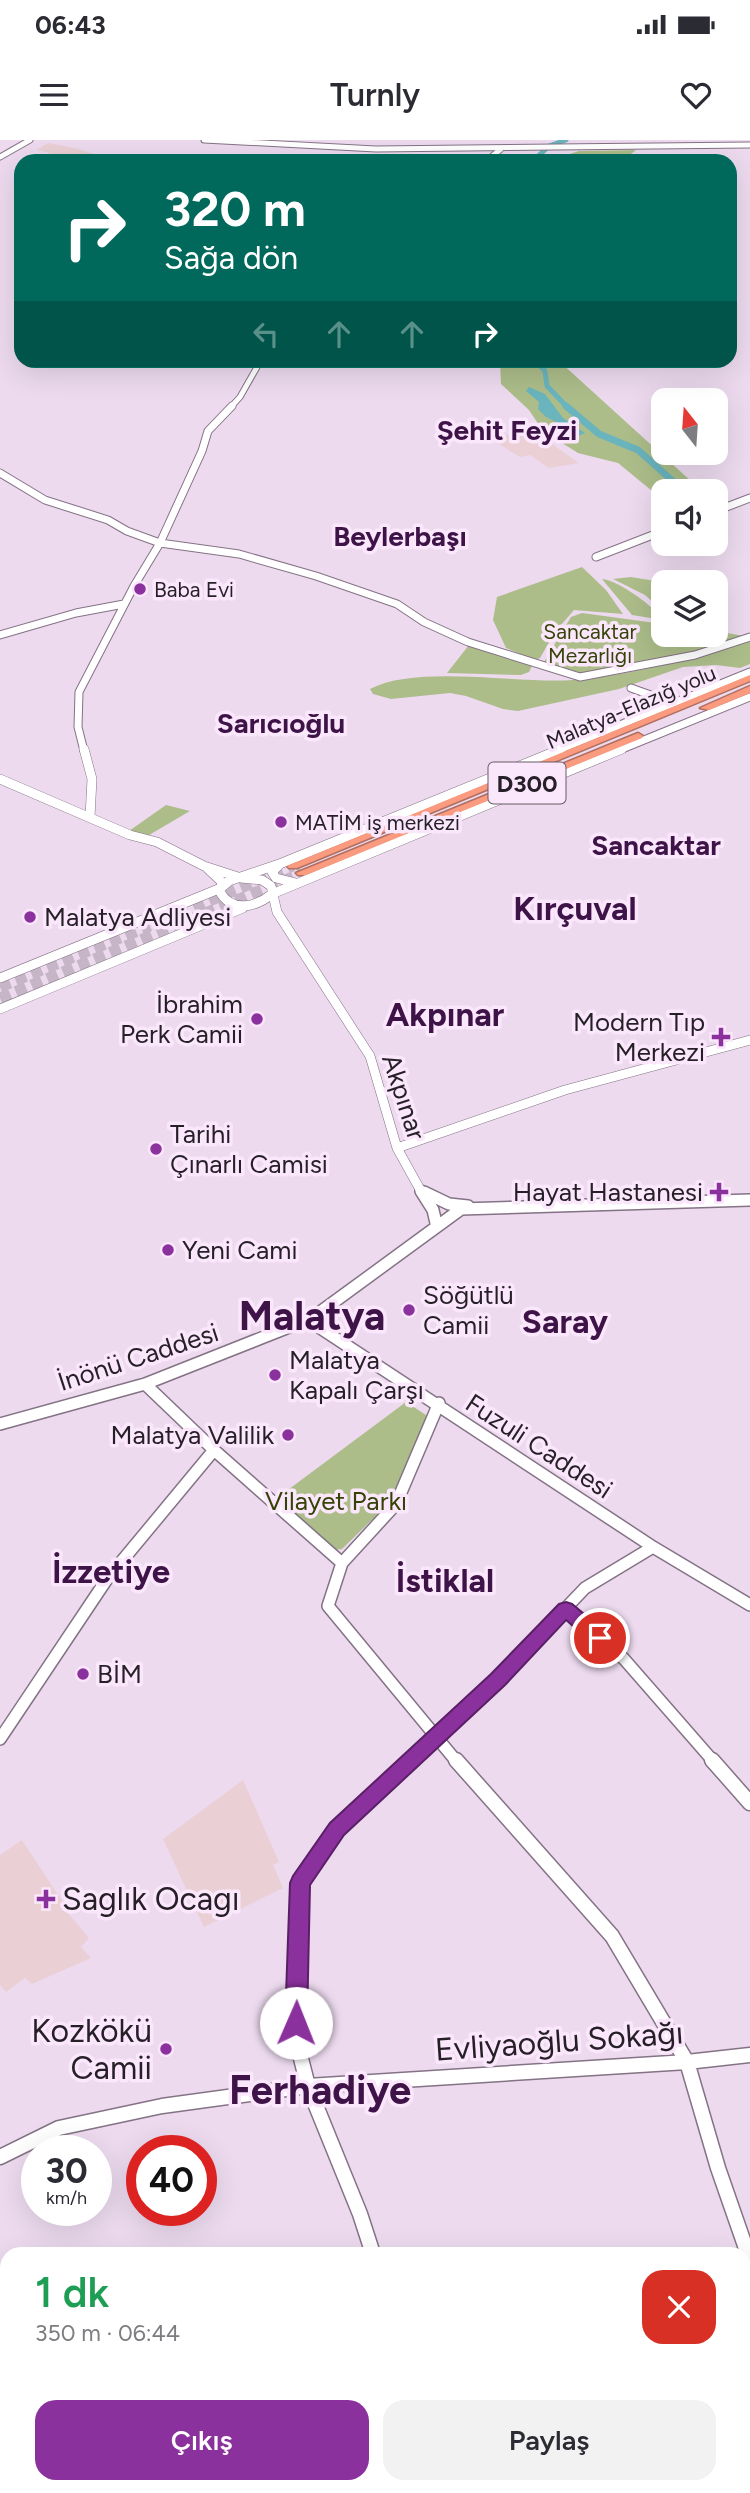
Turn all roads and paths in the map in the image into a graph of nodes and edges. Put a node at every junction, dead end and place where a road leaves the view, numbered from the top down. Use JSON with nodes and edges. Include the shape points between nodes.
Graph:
{"nodes":[{"id":1,"x":30,"y":140,"type":"edge"},
{"id":2,"x":204,"y":140,"type":"edge"},
{"id":3,"x":246,"y":140,"type":"edge"},
{"id":4,"x":519,"y":140,"type":"edge"},
{"id":5,"x":750,"y":144,"type":"edge"},
{"id":6,"x":503,"y":148,"type":"junction"},
{"id":7,"x":495,"y":154,"type":"edge"},
{"id":8,"x":0,"y":157,"type":"edge"},
{"id":9,"x":256,"y":368,"type":"edge"},
{"id":10,"x":0,"y":473,"type":"edge"},
{"id":11,"x":750,"y":498,"type":"edge"},
{"id":12,"x":728,"y":506,"type":"edge"},
{"id":13,"x":651,"y":536,"type":"edge"},
{"id":14,"x":160,"y":543,"type":"junction"},
{"id":15,"x":596,"y":557,"type":"dead end"},
{"id":16,"x":124,"y":604,"type":"junction"},
{"id":17,"x":0,"y":635,"type":"edge"},
{"id":18,"x":750,"y":637,"type":"edge"},
{"id":19,"x":750,"y":673,"type":"edge"},
{"id":20,"x":750,"y":678,"type":"edge"},
{"id":21,"x":631,"y":688,"type":"dead end"},
{"id":22,"x":750,"y":689,"type":"edge"},
{"id":23,"x":750,"y":697,"type":"edge"},
{"id":24,"x":673,"y":703,"type":"junction"},
{"id":25,"x":689,"y":704,"type":"junction"},
{"id":26,"x":654,"y":710,"type":"junction"},
{"id":27,"x":0,"y":779,"type":"edge"},
{"id":28,"x":90,"y":817,"type":"junction"},
{"id":29,"x":204,"y":866,"type":"junction"},
{"id":30,"x":295,"y":871,"type":"junction"},
{"id":31,"x":241,"y":878,"type":"junction"},
{"id":32,"x":221,"y":888,"type":"junction"},
{"id":33,"x":272,"y":894,"type":"junction"},
{"id":34,"x":195,"y":899,"type":"junction"},
{"id":35,"x":246,"y":906,"type":"junction"},
{"id":36,"x":278,"y":912,"type":"junction"},
{"id":37,"x":219,"y":917,"type":"junction"},
{"id":38,"x":0,"y":978,"type":"edge"},
{"id":39,"x":0,"y":1009,"type":"edge"},
{"id":40,"x":750,"y":1040,"type":"edge"},
{"id":41,"x":397,"y":1148,"type":"junction"},
{"id":42,"x":422,"y":1190,"type":"junction"},
{"id":43,"x":750,"y":1199,"type":"edge"},
{"id":44,"x":462,"y":1208,"type":"junction"},
{"id":45,"x":436,"y":1223,"type":"junction"},
{"id":46,"x":308,"y":1317,"type":"junction"},
{"id":47,"x":144,"y":1380,"type":"junction"},
{"id":48,"x":438,"y":1405,"type":"junction"},
{"id":49,"x":0,"y":1422,"type":"edge"},
{"id":50,"x":214,"y":1450,"type":"junction"},
{"id":51,"x":653,"y":1547,"type":"junction"},
{"id":52,"x":342,"y":1563,"type":"junction"},
{"id":53,"x":750,"y":1597,"type":"edge"},
{"id":54,"x":750,"y":1605,"type":"edge"},
{"id":55,"x":566,"y":1609,"type":"junction"},
{"id":56,"x":436,"y":1738,"type":"junction"},
{"id":57,"x":0,"y":1739,"type":"edge"},
{"id":58,"x":750,"y":1803,"type":"edge"},
{"id":59,"x":750,"y":2055,"type":"edge"},
{"id":60,"x":687,"y":2062,"type":"junction"},
{"id":61,"x":307,"y":2085,"type":"junction"},
{"id":62,"x":0,"y":2157,"type":"edge"},
{"id":63,"x":371,"y":2247,"type":"edge"},
{"id":64,"x":745,"y":2247,"type":"edge"}],
"edges":[{"from":1,"to":8,"type":"main road"},
{"from":2,"to":6,"type":"main road","via":[[376,149]]},
{"from":3,"to":6,"type":"main road"},
{"from":4,"to":6,"type":"main road"},
{"from":5,"to":6,"type":"main road"},
{"from":6,"to":7,"type":"main road"},
{"from":9,"to":14,"type":"main road","via":[[240,397],[208,431]]},
{"from":10,"to":14,"type":"main road","via":[[45,500]]},
{"from":11,"to":12,"type":"main road"},
{"from":13,"to":15,"type":"main road"},
{"from":14,"to":16,"type":"main road"},
{"from":14,"to":18,"type":"main road","via":[[240,554],[316,576],[397,604],[468,642],[580,677],[695,655]]},
{"from":16,"to":17,"type":"main road"},
{"from":16,"to":28,"type":"main road","via":[[79,692],[78,727],[92,779]]},
{"from":19,"to":24,"type":"main road"},
{"from":20,"to":25,"type":"highway","name":"Malatya-Elazığ yolu","number":"D300"},
{"from":21,"to":24,"type":"main road"},
{"from":22,"to":30,"type":"highway","number":"D300"},
{"from":23,"to":30,"type":"main road","via":[[465,813]]},
{"from":24,"to":26,"type":"main road"},
{"from":25,"to":26,"type":"main road"},
{"from":25,"to":30,"type":"highway","name":"Malatya-Elazığ yolu","number":"D300"},
{"from":26,"to":30,"type":"main road"},
{"from":27,"to":28,"type":"main road"},
{"from":28,"to":29,"type":"main road","via":[[157,851]]},
{"from":29,"to":31,"type":"main road"},
{"from":29,"to":32,"type":"main road","via":[[222,882]]},
{"from":30,"to":31,"type":"main road"},
{"from":30,"to":33,"type":"main road"},
{"from":31,"to":32,"type":"main road"},
{"from":31,"to":33,"type":"main road","via":[[267,882]]},
{"from":32,"to":34,"type":"main road"},
{"from":32,"to":35,"type":"main road","via":[[225,901]]},
{"from":33,"to":35,"type":"main road","via":[[266,901]]},
{"from":33,"to":36,"type":"main road","name":"Akpınar"},
{"from":34,"to":37,"type":"main road","via":[[217,902],[223,910]]},
{"from":34,"to":38,"type":"main road"},
{"from":35,"to":36,"type":"main road"},
{"from":35,"to":37,"type":"main road"},
{"from":36,"to":41,"type":"main road","name":"Akpınar","via":[[370,1056]]},
{"from":37,"to":39,"type":"main road"},
{"from":40,"to":41,"type":"main road","via":[[565,1090]]},
{"from":41,"to":42,"type":"main road","name":"Akpınar"},
{"from":42,"to":44,"type":"main road"},
{"from":42,"to":45,"type":"main road","name":"Akpınar"},
{"from":43,"to":44,"type":"main road"},
{"from":44,"to":45,"type":"main road"},
{"from":44,"to":46,"type":"main road","name":"İnönü Caddesi"},
{"from":45,"to":46,"type":"main road"},
{"from":46,"to":47,"type":"main road","name":"İnönü Caddesi"},
{"from":46,"to":48,"type":"main road","name":"Fuzuli Caddesi"},
{"from":47,"to":49,"type":"main road","name":"İnönü Caddesi"},
{"from":47,"to":50,"type":"main road"},
{"from":48,"to":51,"type":"main road","name":"Fuzuli Caddesi"},
{"from":48,"to":52,"type":"main road","via":[[396,1504]]},
{"from":48,"to":53,"type":"main road","name":"Fuzuli Caddesi","via":[[657,1545]]},
{"from":50,"to":52,"type":"main road"},
{"from":50,"to":57,"type":"main road","via":[[107,1579]]},
{"from":51,"to":54,"type":"main road","name":"Fuzuli Caddesi"},
{"from":51,"to":55,"type":"main road","via":[[585,1588]]},
{"from":52,"to":56,"type":"main road","via":[[328,1606]]},
{"from":55,"to":56,"type":"main road"},
{"from":55,"to":58,"type":"main road","via":[[625,1659]]},
{"from":56,"to":60,"type":"main road","via":[[612,1936]]},
{"from":56,"to":61,"type":"main road","via":[[337,1829],[300,1883],[296,2039]]},
{"from":59,"to":60,"type":"main road","name":"Evliyaoğlu Sokağı"},
{"from":60,"to":61,"type":"main road","name":"Evliyaoğlu Sokağı"},
{"from":60,"to":64,"type":"main road"},
{"from":61,"to":62,"type":"main road","name":"Evliyaoğlu Sokağı","via":[[162,2106],[59,2128]]},
{"from":61,"to":63,"type":"main road"}]}
